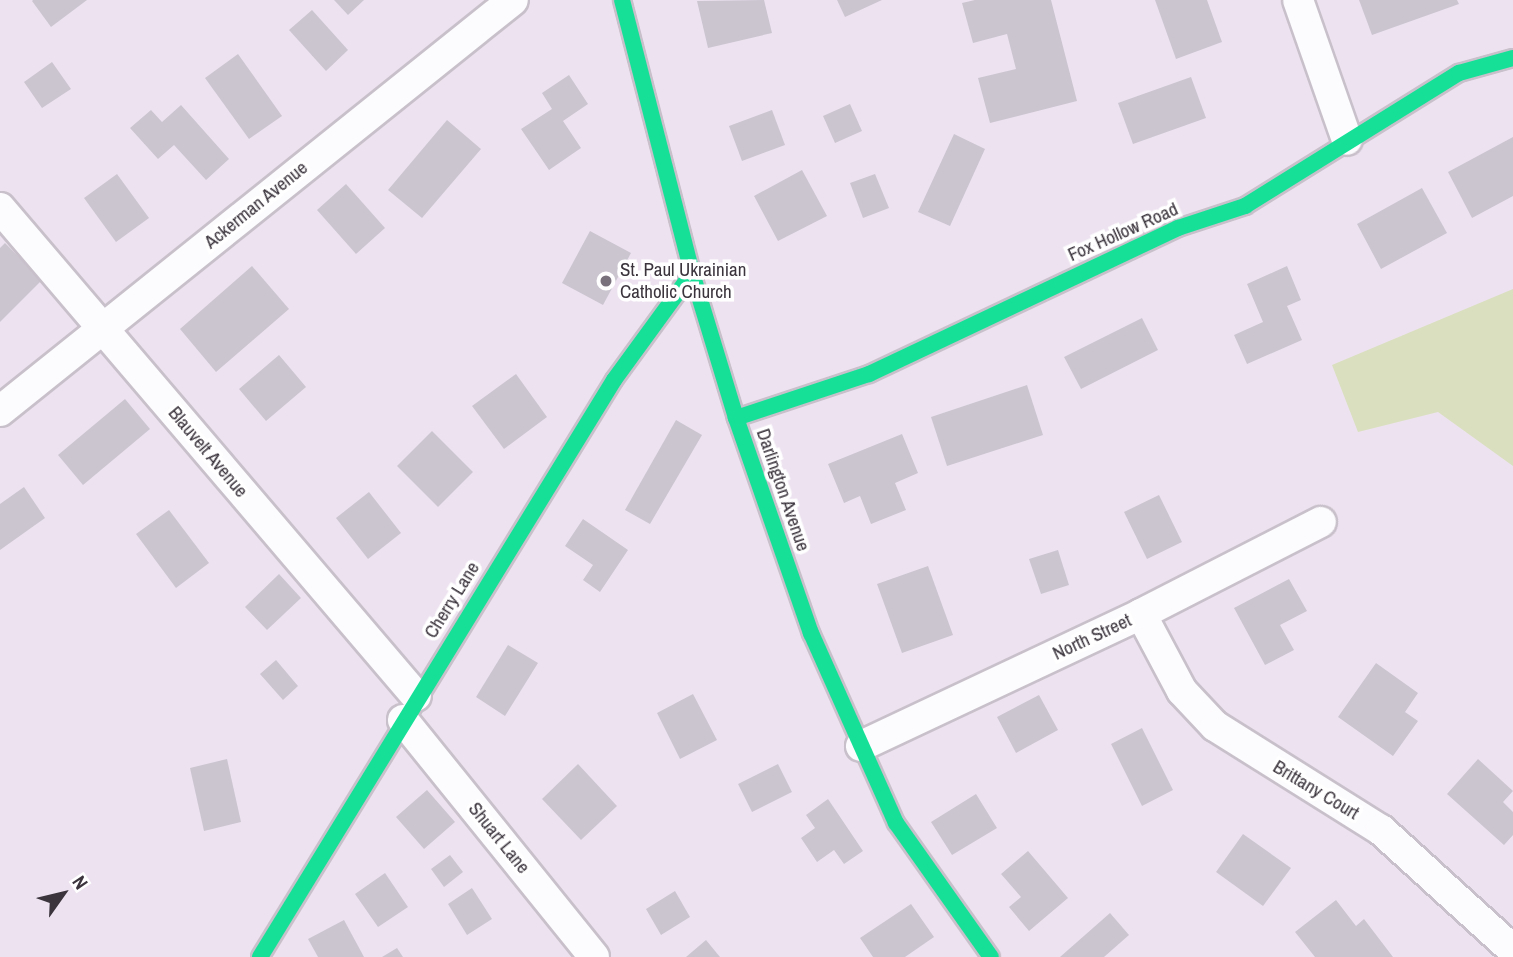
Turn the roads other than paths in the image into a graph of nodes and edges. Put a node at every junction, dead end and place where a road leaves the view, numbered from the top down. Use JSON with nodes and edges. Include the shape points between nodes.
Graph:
{"nodes":[{"id":1,"x":513,"y":0,"type":"edge"},
{"id":2,"x":622,"y":0,"type":"edge"},
{"id":3,"x":1298,"y":0,"type":"edge"},
{"id":4,"x":1513,"y":58,"type":"edge"},
{"id":5,"x":1347,"y":140,"type":"junction"},
{"id":6,"x":0,"y":208,"type":"edge"},
{"id":7,"x":692,"y":273,"type":"junction"},
{"id":8,"x":102,"y":328,"type":"junction"},
{"id":9,"x":0,"y":411,"type":"edge"},
{"id":10,"x":736,"y":418,"type":"junction"},
{"id":11,"x":1321,"y":522,"type":"dead end"},
{"id":12,"x":1141,"y":614,"type":"junction"},
{"id":13,"x":410,"y":708,"type":"junction"},
{"id":14,"x":861,"y":746,"type":"junction"},
{"id":15,"x":1513,"y":950,"type":"edge"},
{"id":16,"x":260,"y":957,"type":"edge"},
{"id":17,"x":594,"y":957,"type":"edge"},
{"id":18,"x":991,"y":957,"type":"edge"}],
"edges":[{"from":1,"to":8,"type":"street","name":"Ackerman Avenue"},
{"from":2,"to":7,"type":"street","name":"Darlington Avenue"},
{"from":3,"to":5,"type":"street"},
{"from":4,"to":5,"type":"street","name":"Fox Hollow Road","via":[[1460,73]]},
{"from":5,"to":10,"type":"street","name":"Fox Hollow Road","via":[[1301,176],[1245,206],[1178,228],[869,374]]},
{"from":6,"to":8,"type":"street","name":"Blauvelt Avenue"},
{"from":7,"to":10,"type":"street","name":"Darlington Avenue"},
{"from":7,"to":13,"type":"street","name":"Cherry Lane","via":[[614,380]]},
{"from":8,"to":9,"type":"street","name":"Ackerman Avenue"},
{"from":8,"to":13,"type":"street","name":"Blauvelt Avenue"},
{"from":10,"to":14,"type":"street","name":"Darlington Avenue","via":[[811,633]]},
{"from":11,"to":12,"type":"street","name":"North Street"},
{"from":12,"to":14,"type":"street","name":"North Street"},
{"from":12,"to":15,"type":"street","name":"Brittany Court","via":[[1182,691],[1215,726],[1381,830]]},
{"from":13,"to":16,"type":"street","name":"Cherry Lane"},
{"from":13,"to":17,"type":"street","name":"Shuart Lane"},
{"from":14,"to":18,"type":"street","name":"Darlington Avenue","via":[[896,822]]}]}
